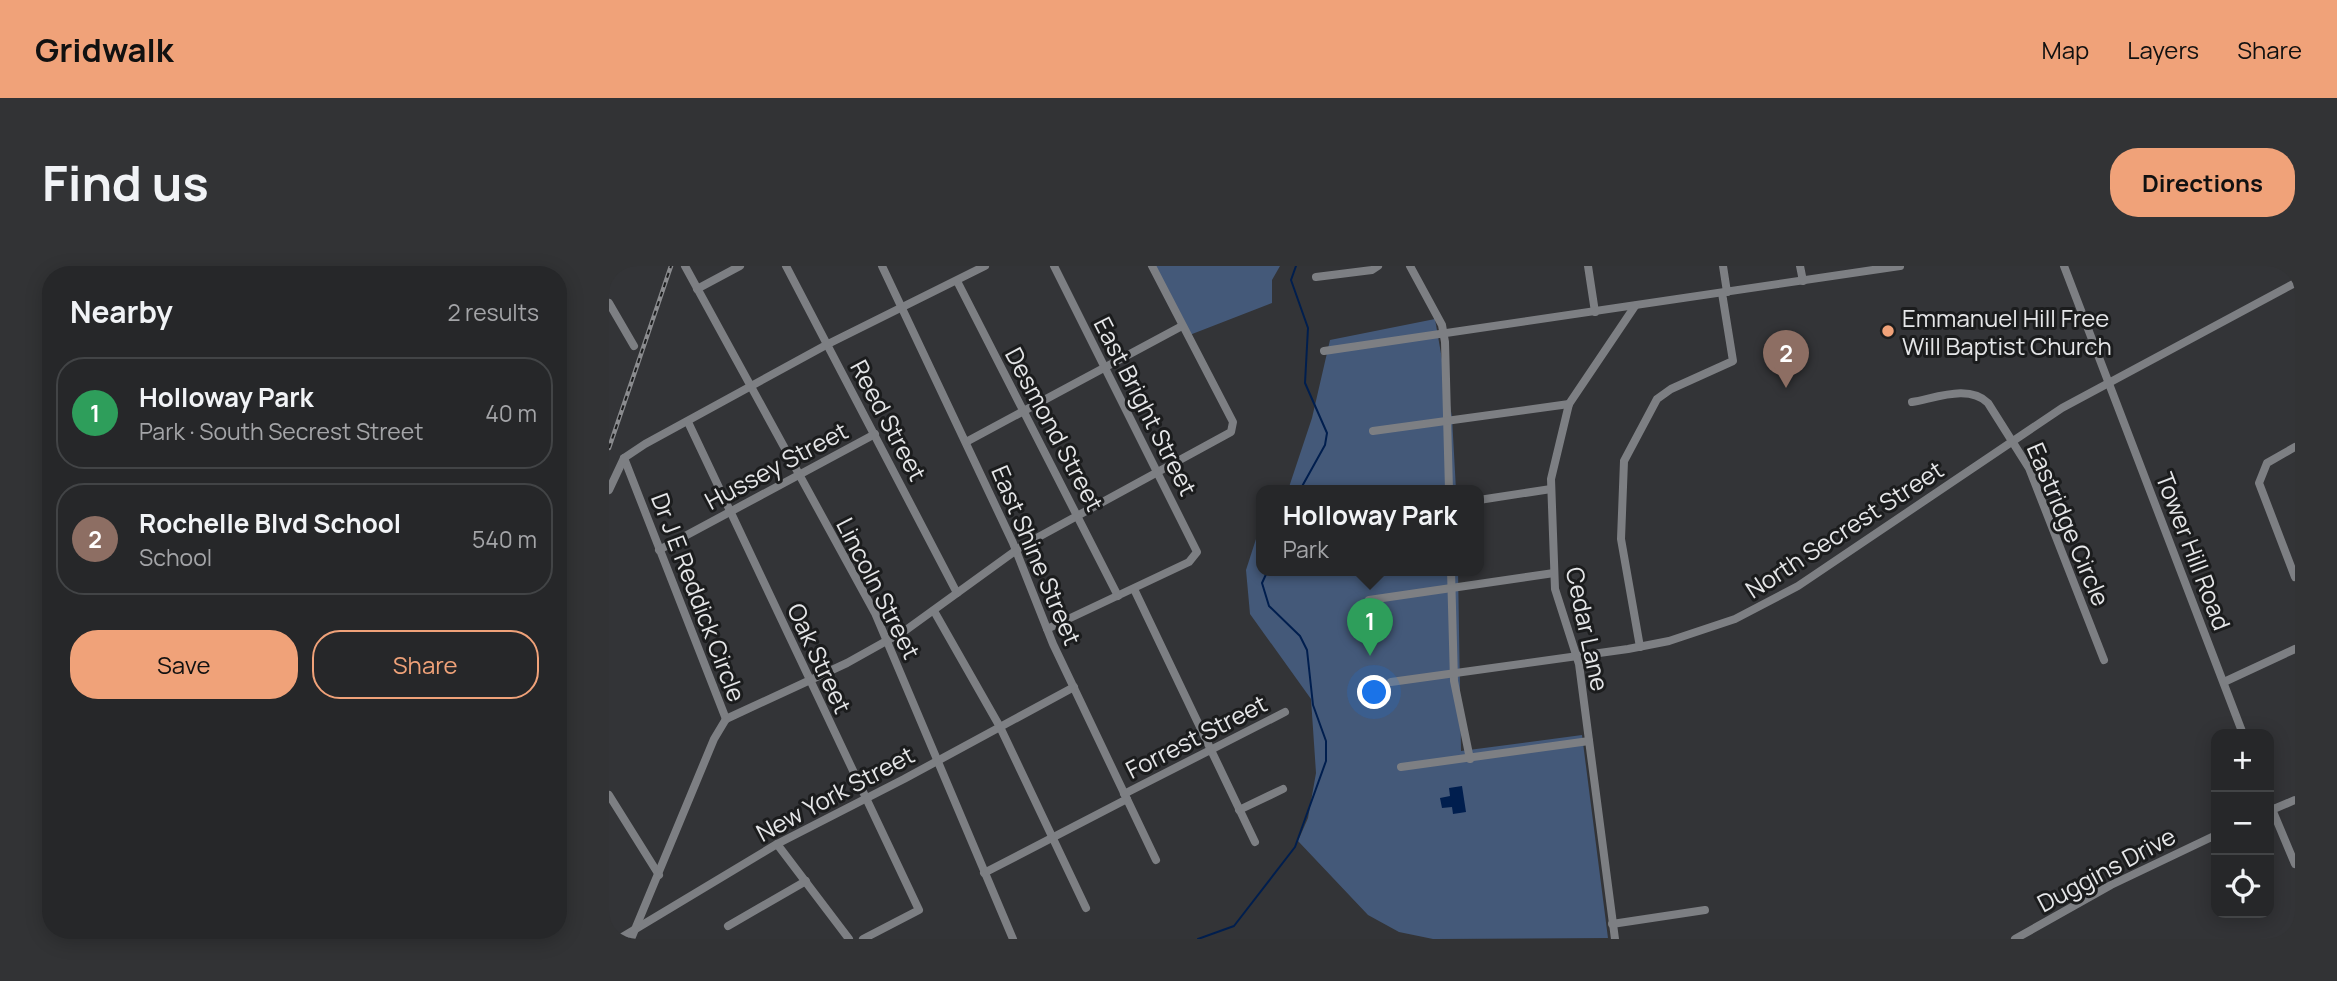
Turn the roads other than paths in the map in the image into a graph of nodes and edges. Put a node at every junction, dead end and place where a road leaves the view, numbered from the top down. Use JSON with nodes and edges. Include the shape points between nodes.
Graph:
{"nodes":[{"id":1,"x":685,"y":266,"type":"edge"},
{"id":2,"x":740,"y":266,"type":"edge"},
{"id":3,"x":786,"y":266,"type":"edge"},
{"id":4,"x":882,"y":266,"type":"edge"},
{"id":5,"x":985,"y":266,"type":"edge"},
{"id":6,"x":1053,"y":266,"type":"edge"},
{"id":7,"x":1152,"y":266,"type":"edge"},
{"id":8,"x":1378,"y":266,"type":"edge"},
{"id":9,"x":1410,"y":266,"type":"edge"},
{"id":10,"x":1588,"y":266,"type":"edge"},
{"id":11,"x":1723,"y":266,"type":"edge"},
{"id":12,"x":1800,"y":266,"type":"edge"},
{"id":13,"x":1899,"y":266,"type":"edge"},
{"id":14,"x":2064,"y":266,"type":"edge"},
{"id":15,"x":1316,"y":277,"type":"dead end"},
{"id":16,"x":1803,"y":281,"type":"junction"},
{"id":17,"x":957,"y":282,"type":"junction"},
{"id":18,"x":2295,"y":283,"type":"edge"},
{"id":19,"x":698,"y":289,"type":"junction"},
{"id":20,"x":1725,"y":293,"type":"junction"},
{"id":21,"x":609,"y":303,"type":"edge"},
{"id":22,"x":1635,"y":306,"type":"junction"},
{"id":23,"x":902,"y":309,"type":"junction"},
{"id":24,"x":1595,"y":312,"type":"junction"},
{"id":25,"x":1182,"y":326,"type":"junction"},
{"id":26,"x":1444,"y":334,"type":"junction"},
{"id":27,"x":828,"y":344,"type":"junction"},
{"id":28,"x":634,"y":346,"type":"dead end"},
{"id":29,"x":1324,"y":351,"type":"dead end"},
{"id":30,"x":1105,"y":367,"type":"junction"},
{"id":31,"x":2108,"y":381,"type":"junction"},
{"id":32,"x":751,"y":388,"type":"junction"},
{"id":33,"x":1912,"y":402,"type":"dead end"},
{"id":34,"x":1569,"y":404,"type":"junction"},
{"id":35,"x":1024,"y":410,"type":"junction"},
{"id":36,"x":1447,"y":421,"type":"junction"},
{"id":37,"x":688,"y":422,"type":"junction"},
{"id":38,"x":1373,"y":431,"type":"dead end"},
{"id":39,"x":875,"y":435,"type":"junction"},
{"id":40,"x":965,"y":442,"type":"junction"},
{"id":41,"x":2013,"y":442,"type":"junction"},
{"id":42,"x":2295,"y":447,"type":"edge"},
{"id":43,"x":624,"y":458,"type":"junction"},
{"id":44,"x":1159,"y":473,"type":"junction"},
{"id":45,"x":798,"y":475,"type":"junction"},
{"id":46,"x":1449,"y":485,"type":"edge"},
{"id":47,"x":1551,"y":489,"type":"junction"},
{"id":48,"x":609,"y":490,"type":"edge"},
{"id":49,"x":1484,"y":499,"type":"edge"},
{"id":50,"x":731,"y":512,"type":"junction"},
{"id":51,"x":1079,"y":515,"type":"junction"},
{"id":52,"x":659,"y":550,"type":"junction"},
{"id":53,"x":1016,"y":550,"type":"junction"},
{"id":54,"x":1554,"y":573,"type":"junction"},
{"id":55,"x":1451,"y":576,"type":"edge"},
{"id":56,"x":2295,"y":577,"type":"edge"},
{"id":57,"x":1134,"y":589,"type":"junction"},
{"id":58,"x":1451,"y":589,"type":"junction"},
{"id":59,"x":957,"y":593,"type":"junction"},
{"id":60,"x":1118,"y":596,"type":"junction"},
{"id":61,"x":1369,"y":600,"type":"dead end"},
{"id":62,"x":934,"y":611,"type":"junction"},
{"id":63,"x":1047,"y":629,"type":"junction"},
{"id":64,"x":887,"y":641,"type":"junction"},
{"id":65,"x":1640,"y":646,"type":"junction"},
{"id":66,"x":2295,"y":649,"type":"edge"},
{"id":67,"x":1576,"y":656,"type":"junction"},
{"id":68,"x":2104,"y":660,"type":"dead end"},
{"id":69,"x":1454,"y":674,"type":"junction"},
{"id":70,"x":809,"y":680,"type":"junction"},
{"id":71,"x":1391,"y":682,"type":"dead end"},
{"id":72,"x":2224,"y":682,"type":"junction"},
{"id":73,"x":1074,"y":687,"type":"junction"},
{"id":74,"x":1285,"y":712,"type":"dead end"},
{"id":75,"x":726,"y":719,"type":"junction"},
{"id":76,"x":1000,"y":727,"type":"junction"},
{"id":77,"x":2241,"y":729,"type":"edge"},
{"id":78,"x":1589,"y":741,"type":"junction"},
{"id":79,"x":1210,"y":749,"type":"junction"},
{"id":80,"x":1470,"y":759,"type":"junction"},
{"id":81,"x":937,"y":761,"type":"junction"},
{"id":82,"x":1401,"y":767,"type":"dead end"},
{"id":83,"x":1283,"y":789,"type":"dead end"},
{"id":84,"x":609,"y":796,"type":"edge"},
{"id":85,"x":1126,"y":796,"type":"junction"},
{"id":86,"x":866,"y":799,"type":"junction"},
{"id":87,"x":2295,"y":800,"type":"edge"},
{"id":88,"x":2274,"y":806,"type":"edge"},
{"id":89,"x":1239,"y":810,"type":"junction"},
{"id":90,"x":2274,"y":816,"type":"edge"},
{"id":91,"x":1052,"y":837,"type":"junction"},
{"id":92,"x":2211,"y":837,"type":"edge"},
{"id":93,"x":1255,"y":842,"type":"dead end"},
{"id":94,"x":777,"y":844,"type":"junction"},
{"id":95,"x":1156,"y":860,"type":"dead end"},
{"id":96,"x":2295,"y":864,"type":"edge"},
{"id":97,"x":985,"y":873,"type":"junction"},
{"id":98,"x":659,"y":875,"type":"junction"},
{"id":99,"x":806,"y":881,"type":"junction"},
{"id":100,"x":1086,"y":908,"type":"dead end"},
{"id":101,"x":1705,"y":910,"type":"dead end"},
{"id":102,"x":1612,"y":924,"type":"junction"},
{"id":103,"x":728,"y":926,"type":"dead end"},
{"id":104,"x":635,"y":930,"type":"junction"},
{"id":105,"x":619,"y":939,"type":"edge"},
{"id":106,"x":631,"y":939,"type":"edge"},
{"id":107,"x":849,"y":939,"type":"edge"},
{"id":108,"x":863,"y":939,"type":"edge"},
{"id":109,"x":1013,"y":939,"type":"edge"},
{"id":110,"x":1615,"y":939,"type":"edge"},
{"id":111,"x":2015,"y":939,"type":"edge"}],
"edges":[{"from":1,"to":19,"type":"street","name":"Lincoln Street"},
{"from":2,"to":19,"type":"street"},
{"from":3,"to":27,"type":"street","name":"Reed Street"},
{"from":4,"to":23,"type":"street","name":"East Shine Street"},
{"from":5,"to":17,"type":"street"},
{"from":6,"to":30,"type":"street","name":"East Bright Street"},
{"from":7,"to":25,"type":"street"},
{"from":8,"to":15,"type":"street"},
{"from":9,"to":26,"type":"street"},
{"from":10,"to":24,"type":"street"},
{"from":11,"to":20,"type":"street"},
{"from":12,"to":16,"type":"street"},
{"from":13,"to":16,"type":"street"},
{"from":14,"to":31,"type":"street","name":"Tower Hill Road"},
{"from":16,"to":20,"type":"street"},
{"from":17,"to":23,"type":"street"},
{"from":17,"to":35,"type":"street","name":"Desmond Street"},
{"from":18,"to":31,"type":"street","name":"North Secrest Street"},
{"from":19,"to":32,"type":"street","name":"Lincoln Street"},
{"from":20,"to":22,"type":"street"},
{"from":20,"to":65,"type":"street","via":[[1733,361],[1657,399],[1624,461],[1621,539]]},
{"from":21,"to":28,"type":"street"},
{"from":22,"to":24,"type":"street"},
{"from":22,"to":34,"type":"street","name":"Cedar Lane"},
{"from":23,"to":27,"type":"street"},
{"from":23,"to":40,"type":"street","name":"East Shine Street"},
{"from":24,"to":26,"type":"street"},
{"from":25,"to":30,"type":"street"},
{"from":25,"to":44,"type":"street","name":"Dr J E Reddick Circle","via":[[1233,422],[1231,432]]},
{"from":26,"to":29,"type":"street"},
{"from":26,"to":36,"type":"street"},
{"from":27,"to":32,"type":"street"},
{"from":27,"to":39,"type":"street","name":"Reed Street"},
{"from":30,"to":35,"type":"street"},
{"from":30,"to":44,"type":"street","name":"East Bright Street"},
{"from":31,"to":41,"type":"street","name":"North Secrest Street"},
{"from":31,"to":72,"type":"street","name":"Tower Hill Road"},
{"from":32,"to":37,"type":"street"},
{"from":32,"to":45,"type":"street","name":"Lincoln Street"},
{"from":33,"to":41,"type":"street","name":"Eastridge Circle","via":[[1966,393],[1979,396]]},
{"from":34,"to":36,"type":"street"},
{"from":34,"to":47,"type":"street","name":"Cedar Lane"},
{"from":35,"to":40,"type":"street"},
{"from":35,"to":51,"type":"street","name":"Desmond Street"},
{"from":36,"to":38,"type":"street"},
{"from":36,"to":46,"type":"street"},
{"from":37,"to":43,"type":"street"},
{"from":37,"to":50,"type":"street","name":"Oak Street"},
{"from":39,"to":45,"type":"street","name":"Hussey Street"},
{"from":39,"to":59,"type":"street","name":"Reed Street"},
{"from":40,"to":53,"type":"street","name":"East Shine Street"},
{"from":41,"to":65,"type":"street","name":"North Secrest Street","via":[[1759,608],[1705,631]]},
{"from":41,"to":68,"type":"street","name":"Eastridge Circle","via":[[2029,468]]},
{"from":42,"to":56,"type":"street","via":[[2267,463],[2259,483]]},
{"from":43,"to":48,"type":"street"},
{"from":43,"to":52,"type":"street","name":"Dr J E Reddick Circle"},
{"from":44,"to":51,"type":"street","name":"Dr J E Reddick Circle"},
{"from":44,"to":57,"type":"street","name":"East Bright Street","via":[[1196,552],[1189,562]]},
{"from":45,"to":50,"type":"street","name":"Hussey Street"},
{"from":45,"to":64,"type":"street","name":"Lincoln Street"},
{"from":47,"to":49,"type":"street"},
{"from":47,"to":54,"type":"street","name":"Cedar Lane"},
{"from":50,"to":52,"type":"street","name":"Hussey Street"},
{"from":50,"to":70,"type":"street","name":"Oak Street"},
{"from":51,"to":53,"type":"street","name":"Dr J E Reddick Circle"},
{"from":51,"to":60,"type":"street","name":"Desmond Street"},
{"from":52,"to":75,"type":"street","name":"Dr J E Reddick Circle"},
{"from":53,"to":59,"type":"street","name":"Dr J E Reddick Circle"},
{"from":53,"to":63,"type":"street","name":"East Shine Street"},
{"from":54,"to":58,"type":"street"},
{"from":54,"to":67,"type":"street","name":"Cedar Lane"},
{"from":55,"to":58,"type":"street"},
{"from":57,"to":60,"type":"street"},
{"from":57,"to":79,"type":"street"},
{"from":58,"to":61,"type":"street"},
{"from":58,"to":69,"type":"street"},
{"from":59,"to":62,"type":"street","name":"Dr J E Reddick Circle"},
{"from":60,"to":63,"type":"street"},
{"from":62,"to":64,"type":"street","name":"Dr J E Reddick Circle"},
{"from":62,"to":76,"type":"street"},
{"from":63,"to":73,"type":"street","name":"East Shine Street"},
{"from":64,"to":70,"type":"street","name":"Dr J E Reddick Circle"},
{"from":64,"to":81,"type":"street","name":"Lincoln Street"},
{"from":65,"to":67,"type":"street","name":"North Secrest Street"},
{"from":66,"to":72,"type":"street"},
{"from":67,"to":69,"type":"street","name":"North Secrest Street"},
{"from":67,"to":78,"type":"street","name":"Cedar Lane"},
{"from":69,"to":71,"type":"street","name":"North Secrest Street"},
{"from":69,"to":80,"type":"street"},
{"from":70,"to":75,"type":"street","name":"Dr J E Reddick Circle"},
{"from":70,"to":86,"type":"street","name":"Oak Street"},
{"from":72,"to":77,"type":"street","name":"Tower Hill Road"},
{"from":73,"to":76,"type":"street","name":"New York Street"},
{"from":73,"to":85,"type":"street","name":"East Shine Street"},
{"from":74,"to":79,"type":"street","name":"Forrest Street"},
{"from":75,"to":98,"type":"street","via":[[713,739]]},
{"from":76,"to":81,"type":"street","name":"New York Street"},
{"from":76,"to":91,"type":"street"},
{"from":78,"to":80,"type":"street"},
{"from":78,"to":102,"type":"street","name":"Cedar Lane"},
{"from":79,"to":85,"type":"street","name":"Forrest Street"},
{"from":79,"to":89,"type":"street"},
{"from":80,"to":82,"type":"street"},
{"from":81,"to":86,"type":"street","name":"New York Street"},
{"from":81,"to":97,"type":"street","name":"Lincoln Street"},
{"from":83,"to":89,"type":"street"},
{"from":84,"to":98,"type":"street"},
{"from":85,"to":91,"type":"street","name":"Forrest Street"},
{"from":85,"to":95,"type":"street","name":"East Shine Street"},
{"from":86,"to":94,"type":"street","name":"New York Street"},
{"from":86,"to":108,"type":"street","name":"Oak Street","via":[[919,910]]},
{"from":87,"to":88,"type":"street"},
{"from":89,"to":93,"type":"street"},
{"from":90,"to":96,"type":"street"},
{"from":91,"to":97,"type":"street","name":"Forrest Street"},
{"from":91,"to":100,"type":"street"},
{"from":92,"to":111,"type":"street","name":"Duggins Drive","via":[[2121,880]]},
{"from":94,"to":99,"type":"street"},
{"from":94,"to":104,"type":"street","name":"New York Street"},
{"from":97,"to":109,"type":"street","name":"Lincoln Street"},
{"from":98,"to":104,"type":"street"},
{"from":99,"to":103,"type":"street"},
{"from":99,"to":107,"type":"street"},
{"from":101,"to":102,"type":"street"},
{"from":102,"to":110,"type":"street","name":"Cedar Lane"},
{"from":104,"to":105,"type":"street","name":"New York Street"},
{"from":104,"to":106,"type":"street"}]}
